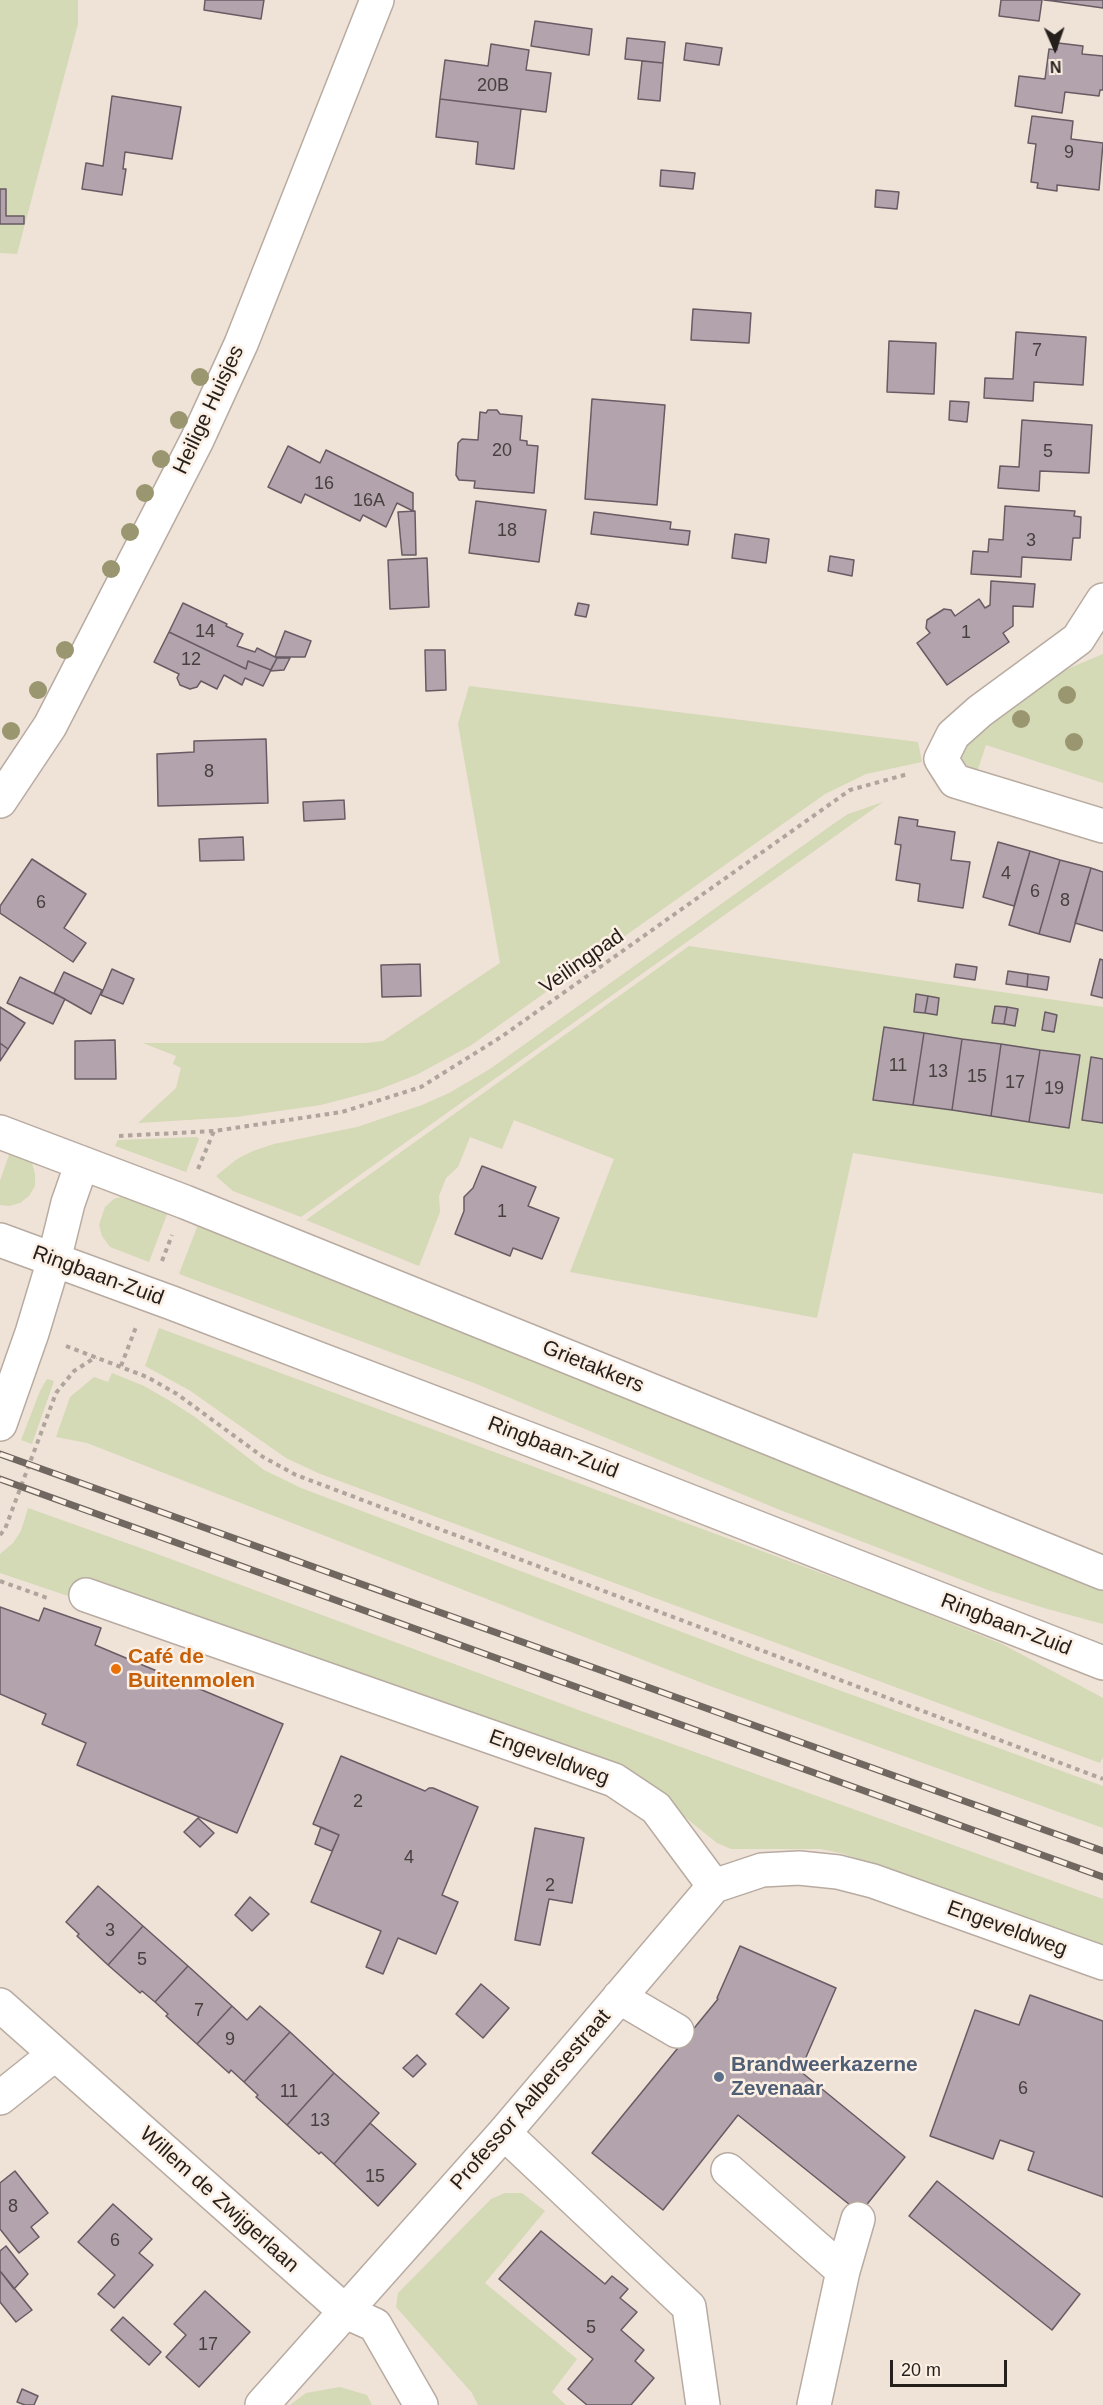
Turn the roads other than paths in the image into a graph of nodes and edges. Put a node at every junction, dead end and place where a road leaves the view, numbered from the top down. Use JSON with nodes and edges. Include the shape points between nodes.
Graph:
{"nodes":[{"id":1,"x":377,"y":0,"type":"edge"},
{"id":2,"x":1103,"y":600,"type":"edge"},
{"id":3,"x":1090,"y":636,"type":"edge"},
{"id":4,"x":0,"y":801,"type":"edge"},
{"id":5,"x":1103,"y":826,"type":"edge"},
{"id":6,"x":0,"y":1132,"type":"edge"},
{"id":7,"x":82,"y":1163,"type":"junction"},
{"id":8,"x":0,"y":1240,"type":"edge"},
{"id":9,"x":54,"y":1260,"type":"junction"},
{"id":10,"x":0,"y":1424,"type":"edge"},
{"id":11,"x":1103,"y":1573,"type":"edge"},
{"id":12,"x":86,"y":1595,"type":"road end"},
{"id":13,"x":1103,"y":1663,"type":"edge"},
{"id":14,"x":714,"y":1886,"type":"junction"},
{"id":15,"x":1103,"y":1963,"type":"edge"},
{"id":16,"x":619,"y":1997,"type":"junction"},
{"id":17,"x":0,"y":2005,"type":"edge"},
{"id":18,"x":677,"y":2031,"type":"dead end"},
{"id":19,"x":55,"y":2054,"type":"junction"},
{"id":20,"x":0,"y":2098,"type":"edge"},
{"id":21,"x":504,"y":2133,"type":"junction"},
{"id":22,"x":729,"y":2170,"type":"dead end"},
{"id":23,"x":858,"y":2219,"type":"dead end"},
{"id":24,"x":843,"y":2271,"type":"junction"},
{"id":25,"x":346,"y":2312,"type":"junction"},
{"id":26,"x":262,"y":2405,"type":"edge"},
{"id":27,"x":421,"y":2405,"type":"edge"},
{"id":28,"x":703,"y":2405,"type":"edge"},
{"id":29,"x":814,"y":2405,"type":"edge"}],
"edges":[{"from":1,"to":4,"type":"street","name":"Heilige Huisjes","via":[[241,344],[197,440],[50,726]]},
{"from":2,"to":3,"type":"street"},
{"from":3,"to":5,"type":"street","via":[[980,711],[953,735],[941,759],[955,781]]},
{"from":6,"to":7,"type":"street"},
{"from":7,"to":9,"type":"street"},
{"from":7,"to":11,"type":"street","name":"Grietakkers"},
{"from":8,"to":9,"type":"street","name":"Ringbaan-Zuid"},
{"from":9,"to":10,"type":"street"},
{"from":9,"to":13,"type":"street","name":"Ringbaan-Zuid","via":[[586,1461]]},
{"from":12,"to":14,"type":"street","name":"Engeveldweg","via":[[614,1780],[657,1808]]},
{"from":14,"to":15,"type":"street","name":"Engeveldweg","via":[[762,1870],[838,1872]]},
{"from":14,"to":16,"type":"street","name":"Professor Aalbersestraat"},
{"from":16,"to":18,"type":"street"},
{"from":16,"to":21,"type":"street","name":"Professor Aalbersestraat"},
{"from":17,"to":19,"type":"street","name":"Willem de Zwijgerlaan"},
{"from":19,"to":20,"type":"street"},
{"from":19,"to":25,"type":"street","name":"Willem de Zwijgerlaan"},
{"from":21,"to":25,"type":"street","name":"Professor Aalbersestraat"},
{"from":21,"to":28,"type":"street","via":[[689,2307]]},
{"from":22,"to":24,"type":"street"},
{"from":23,"to":24,"type":"street"},
{"from":24,"to":29,"type":"street"},
{"from":25,"to":26,"type":"street","name":"Professor Aalbersestraat"},
{"from":25,"to":27,"type":"street","name":"Willem de Zwijgerlaan","via":[[375,2325]]}]}
